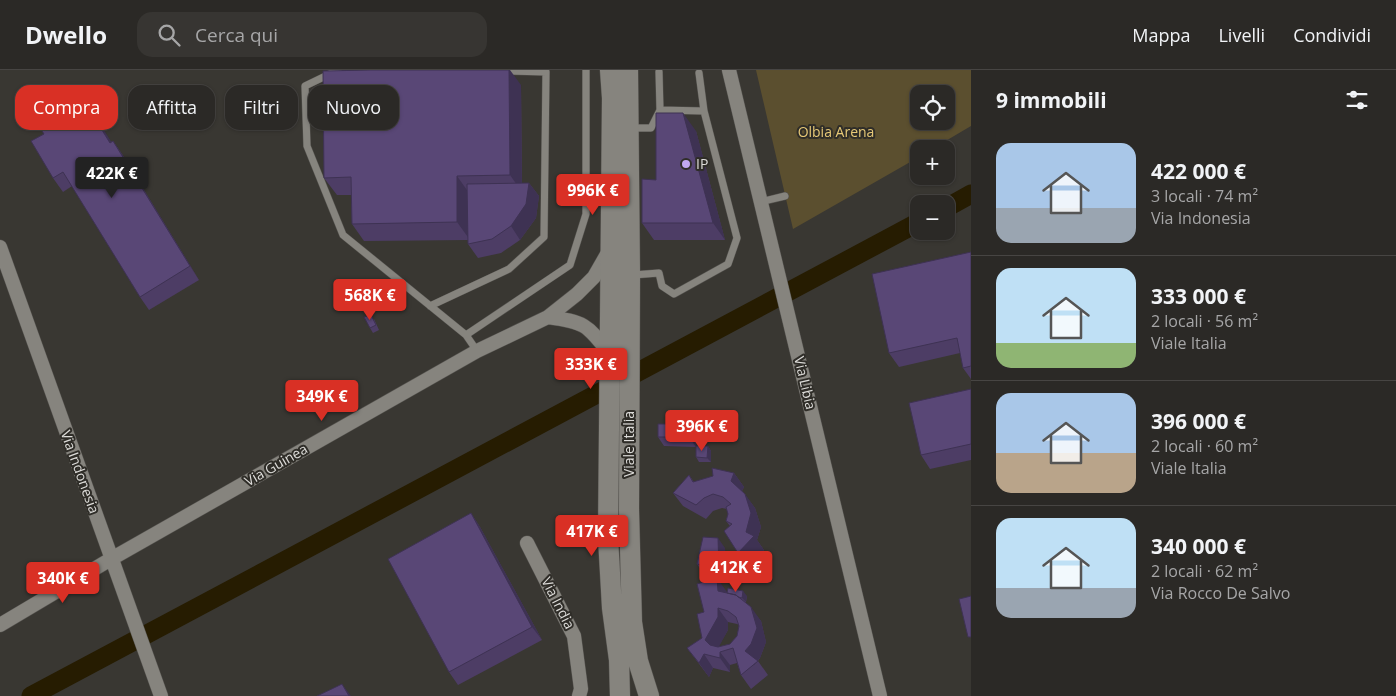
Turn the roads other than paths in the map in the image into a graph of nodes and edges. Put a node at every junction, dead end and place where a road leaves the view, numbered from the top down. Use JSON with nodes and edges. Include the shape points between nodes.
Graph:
{"nodes":[{"id":1,"x":338,"y":70,"type":"edge"},
{"id":2,"x":586,"y":70,"type":"edge"},
{"id":3,"x":610,"y":70,"type":"edge"},
{"id":4,"x":628,"y":70,"type":"edge"},
{"id":5,"x":729,"y":70,"type":"edge"},
{"id":6,"x":498,"y":71,"type":"edge"},
{"id":7,"x":659,"y":72,"type":"dead end"},
{"id":8,"x":699,"y":73,"type":"dead end"},
{"id":9,"x":660,"y":110,"type":"junction"},
{"id":10,"x":704,"y":111,"type":"junction"},
{"id":11,"x":628,"y":128,"type":"junction"},
{"id":12,"x":785,"y":196,"type":"dead end"},
{"id":13,"x":760,"y":202,"type":"junction"},
{"id":14,"x":0,"y":247,"type":"edge"},
{"id":15,"x":610,"y":249,"type":"junction"},
{"id":16,"x":630,"y":275,"type":"junction"},
{"id":17,"x":430,"y":306,"type":"junction"},
{"id":18,"x":548,"y":316,"type":"junction"},
{"id":19,"x":466,"y":335,"type":"junction"},
{"id":20,"x":477,"y":351,"type":"junction"},
{"id":21,"x":609,"y":358,"type":"junction"},
{"id":22,"x":527,"y":542,"type":"dead end"},
{"id":23,"x":111,"y":559,"type":"junction"},
{"id":24,"x":0,"y":625,"type":"edge"},
{"id":25,"x":161,"y":696,"type":"edge"},
{"id":26,"x":579,"y":696,"type":"edge"},
{"id":27,"x":620,"y":696,"type":"edge"},
{"id":28,"x":648,"y":696,"type":"edge"},
{"id":29,"x":880,"y":696,"type":"edge"}],
"edges":[{"from":1,"to":17,"type":"lane","via":[[305,86],[307,146],[343,235]]},
{"from":2,"to":19,"type":"lane","via":[[586,214],[570,265]]},
{"from":3,"to":15,"type":"main road","name":"Viale Italia"},
{"from":4,"to":11,"type":"main road","name":"Viale Italia"},
{"from":5,"to":13,"type":"street","name":"Via Libia"},
{"from":6,"to":17,"type":"lane","via":[[546,72],[544,237],[509,269]]},
{"from":7,"to":9,"type":"lane"},
{"from":8,"to":10,"type":"lane"},
{"from":9,"to":10,"type":"lane"},
{"from":9,"to":11,"type":"lane","via":[[651,128]]},
{"from":10,"to":16,"type":"lane","via":[[737,238],[728,264],[674,294],[662,286],[659,273]]},
{"from":11,"to":16,"type":"main road","name":"Viale Italia"},
{"from":12,"to":13,"type":"lane"},
{"from":13,"to":29,"type":"street","name":"Via Libia"},
{"from":14,"to":23,"type":"street","name":"Via Indonesia"},
{"from":15,"to":18,"type":"street","name":"Via Guinea","via":[[594,277]]},
{"from":15,"to":21,"type":"main road","name":"Viale Italia"},
{"from":16,"to":28,"type":"main road","name":"Viale Italia","via":[[628,510],[632,622]]},
{"from":17,"to":19,"type":"lane"},
{"from":18,"to":20,"type":"street","name":"Via Guinea"},
{"from":18,"to":21,"type":"street","via":[[575,321],[593,331]]},
{"from":19,"to":20,"type":"lane"},
{"from":20,"to":23,"type":"street","name":"Via Guinea"},
{"from":21,"to":27,"type":"main road","name":"Viale Italia","via":[[608,538]]},
{"from":22,"to":26,"type":"street","name":"Via India","via":[[574,636],[581,689]]},
{"from":23,"to":24,"type":"street","name":"Via Guinea"},
{"from":23,"to":25,"type":"street","name":"Via Indonesia"}]}
